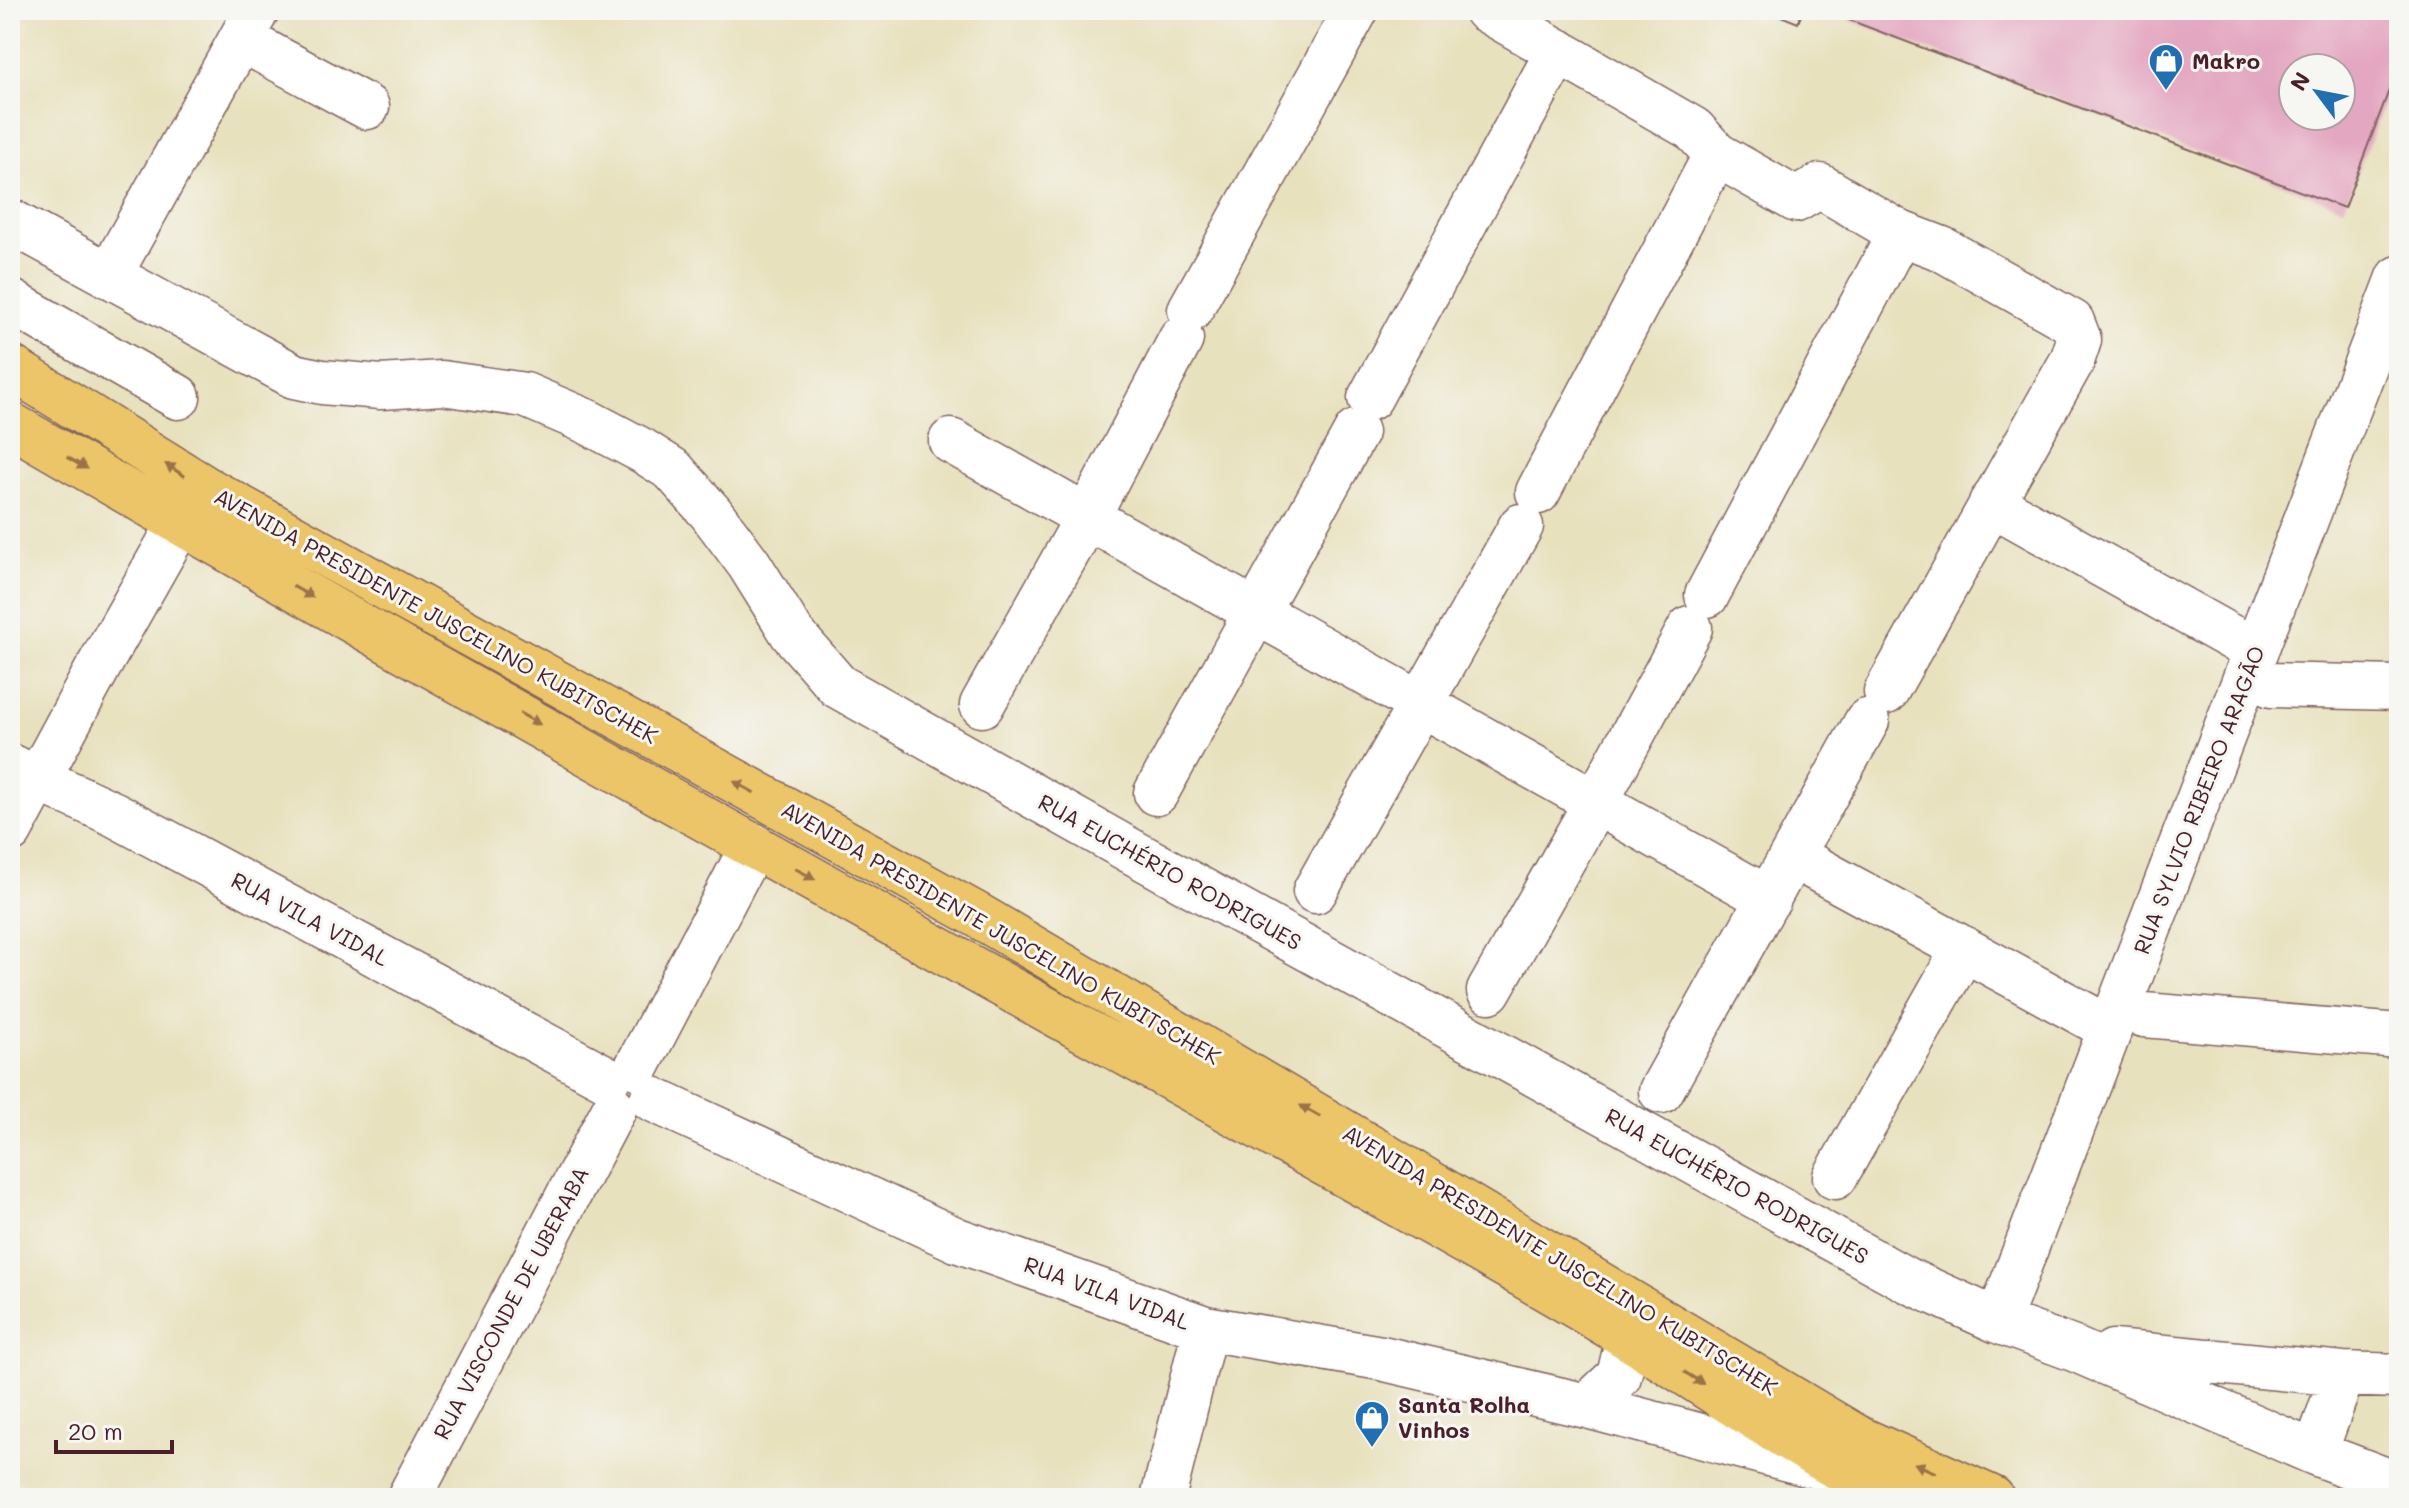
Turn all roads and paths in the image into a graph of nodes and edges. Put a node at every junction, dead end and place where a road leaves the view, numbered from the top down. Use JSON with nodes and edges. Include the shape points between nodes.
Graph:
{"nodes":[{"id":1,"x":1356,"y":10,"type":"edge"},
{"id":2,"x":1486,"y":10,"type":"edge"},
{"id":3,"x":249,"y":25,"type":"edge"},
{"id":4,"x":1558,"y":51,"type":"junction"},
{"id":5,"x":367,"y":107,"type":"dead end"},
{"id":6,"x":1716,"y":154,"type":"junction"},
{"id":7,"x":10,"y":221,"type":"edge"},
{"id":8,"x":1900,"y":233,"type":"junction"},
{"id":9,"x":109,"y":276,"type":"junction"},
{"id":10,"x":2399,"y":278,"type":"edge"},
{"id":11,"x":10,"y":301,"type":"edge"},
{"id":12,"x":2385,"y":345,"type":"edge"},
{"id":13,"x":10,"y":367,"type":"edge"},
{"id":14,"x":178,"y":397,"type":"dead end"},
{"id":15,"x":10,"y":424,"type":"edge"},
{"id":16,"x":951,"y":441,"type":"dead end"},
{"id":17,"x":1991,"y":503,"type":"junction"},
{"id":18,"x":1088,"y":516,"type":"junction"},
{"id":19,"x":180,"y":523,"type":"junction"},
{"id":20,"x":1257,"y":612,"type":"junction"},
{"id":21,"x":2264,"y":668,"type":"junction"},
{"id":22,"x":2399,"y":688,"type":"edge"},
{"id":23,"x":1421,"y":703,"type":"junction"},
{"id":24,"x":982,"y":705,"type":"dead end"},
{"id":25,"x":23,"y":773,"type":"edge"},
{"id":26,"x":1156,"y":793,"type":"dead end"},
{"id":27,"x":1596,"y":802,"type":"junction"},
{"id":28,"x":10,"y":831,"type":"edge"},
{"id":29,"x":753,"y":845,"type":"junction"},
{"id":30,"x":1793,"y":856,"type":"junction"},
{"id":31,"x":1315,"y":891,"type":"dead end"},
{"id":32,"x":1769,"y":899,"type":"junction"},
{"id":33,"x":1964,"y":949,"type":"junction"},
{"id":34,"x":1489,"y":991,"type":"dead end"},
{"id":35,"x":2127,"y":1022,"type":"junction"},
{"id":36,"x":2399,"y":1036,"type":"edge"},
{"id":37,"x":628,"y":1088,"type":"junction"},
{"id":38,"x":1661,"y":1091,"type":"dead end"},
{"id":39,"x":1835,"y":1177,"type":"dead end"},
{"id":40,"x":1998,"y":1321,"type":"junction"},
{"id":41,"x":1205,"y":1328,"type":"junction"},
{"id":42,"x":1628,"y":1337,"type":"junction"},
{"id":43,"x":2074,"y":1349,"type":"junction"},
{"id":44,"x":2343,"y":1374,"type":"junction"},
{"id":45,"x":2399,"y":1376,"type":"edge"},
{"id":46,"x":1587,"y":1406,"type":"junction"},
{"id":47,"x":2315,"y":1453,"type":"junction"},
{"id":48,"x":2399,"y":1485,"type":"edge"},
{"id":49,"x":1856,"y":1487,"type":"edge"},
{"id":50,"x":409,"y":1498,"type":"edge"},
{"id":51,"x":1163,"y":1498,"type":"edge"},
{"id":52,"x":1895,"y":1498,"type":"edge"},
{"id":53,"x":1992,"y":1498,"type":"edge"}],
"edges":[{"from":1,"to":18,"type":"street"},
{"from":2,"to":4,"type":"street"},
{"from":3,"to":5,"type":"street"},
{"from":3,"to":9,"type":"street"},
{"from":4,"to":6,"type":"street","via":[[1693,129]]},
{"from":4,"to":20,"type":"street"},
{"from":6,"to":8,"type":"street","via":[[1796,200],[1820,186]]},
{"from":6,"to":23,"type":"street","via":[[1530,509]]},
{"from":7,"to":9,"type":"street","name":"RUA EUCHÉRIO RODRIGUES"},
{"from":8,"to":17,"type":"street","via":[[1942,249],[2072,322],[2079,340]]},
{"from":8,"to":27,"type":"street"},
{"from":9,"to":40,"type":"street","name":"RUA EUCHÉRIO RODRIGUES","via":[[294,376],[381,387],[442,383],[525,395],[643,451],[673,470],[711,513],[792,633],[838,686],[1881,1266]]},
{"from":10,"to":12,"type":"street","name":"RUA SYLVIO RIBEIRO ARAGÃO"},
{"from":11,"to":14,"type":"street"},
{"from":12,"to":21,"type":"street","name":"RUA SYLVIO RIBEIRO ARAGÃO"},
{"from":53,"to":13,"type":"highway","name":"AVENIDA PRESIDENTE JUSCELINO KUBITSCHEK","one_way":true,"via":[[1858,1438],[979,916],[205,488]]},
{"from":15,"to":19,"type":"highway","name":"AVENIDA PRESIDENTE JUSCELINO KUBITSCHEK","one_way":true},
{"from":16,"to":18,"type":"street"},
{"from":17,"to":21,"type":"street"},
{"from":17,"to":30,"type":"street"},
{"from":18,"to":20,"type":"street"},
{"from":18,"to":24,"type":"street"},
{"from":19,"to":25,"type":"street"},
{"from":19,"to":29,"type":"highway","name":"AVENIDA PRESIDENTE JUSCELINO KUBITSCHEK","one_way":true},
{"from":20,"to":23,"type":"street"},
{"from":20,"to":26,"type":"street"},
{"from":21,"to":22,"type":"street"},
{"from":21,"to":35,"type":"street","name":"RUA SYLVIO RIBEIRO ARAGÃO"},
{"from":23,"to":27,"type":"street"},
{"from":23,"to":31,"type":"street"},
{"from":25,"to":28,"type":"street"},
{"from":25,"to":37,"type":"street","name":"RUA VILA VIDAL","via":[[114,814]]},
{"from":27,"to":32,"type":"street"},
{"from":27,"to":34,"type":"street"},
{"from":29,"to":37,"type":"street","name":"RUA VISCONDE DE UBERABA"},
{"from":29,"to":42,"type":"highway","name":"AVENIDA PRESIDENTE JUSCELINO KUBITSCHEK","one_way":true},
{"from":30,"to":32,"type":"street"},
{"from":30,"to":33,"type":"street"},
{"from":32,"to":38,"type":"street"},
{"from":33,"to":35,"type":"street"},
{"from":33,"to":39,"type":"street"},
{"from":35,"to":36,"type":"street"},
{"from":35,"to":40,"type":"street","name":"RUA SYLVIO RIBEIRO ARAGÃO"},
{"from":37,"to":41,"type":"street","name":"RUA VILA VIDAL","via":[[957,1240]]},
{"from":37,"to":50,"type":"street","name":"RUA VISCONDE DE UBERABA"},
{"from":40,"to":43,"type":"street","name":"RUA EUCHÉRIO RODRIGUES"},
{"from":41,"to":46,"type":"street","name":"RUA VILA VIDAL","via":[[1381,1358]]},
{"from":41,"to":51,"type":"street"},
{"from":42,"to":46,"type":"street","via":[[1619,1376]]},
{"from":42,"to":49,"type":"highway","name":"AVENIDA PRESIDENTE JUSCELINO KUBITSCHEK","one_way":true},
{"from":43,"to":44,"type":"street"},
{"from":43,"to":47,"type":"street","name":"RUA EUCHÉRIO RODRIGUES"},
{"from":44,"to":45,"type":"street"},
{"from":44,"to":47,"type":"street"},
{"from":46,"to":49,"type":"street","name":"RUA VILA VIDAL"},
{"from":47,"to":48,"type":"street","name":"RUA EUCHÉRIO RODRIGUES"},
{"from":49,"to":52,"type":"highway","name":"AVENIDA PRESIDENTE JUSCELINO KUBITSCHEK"}]}
